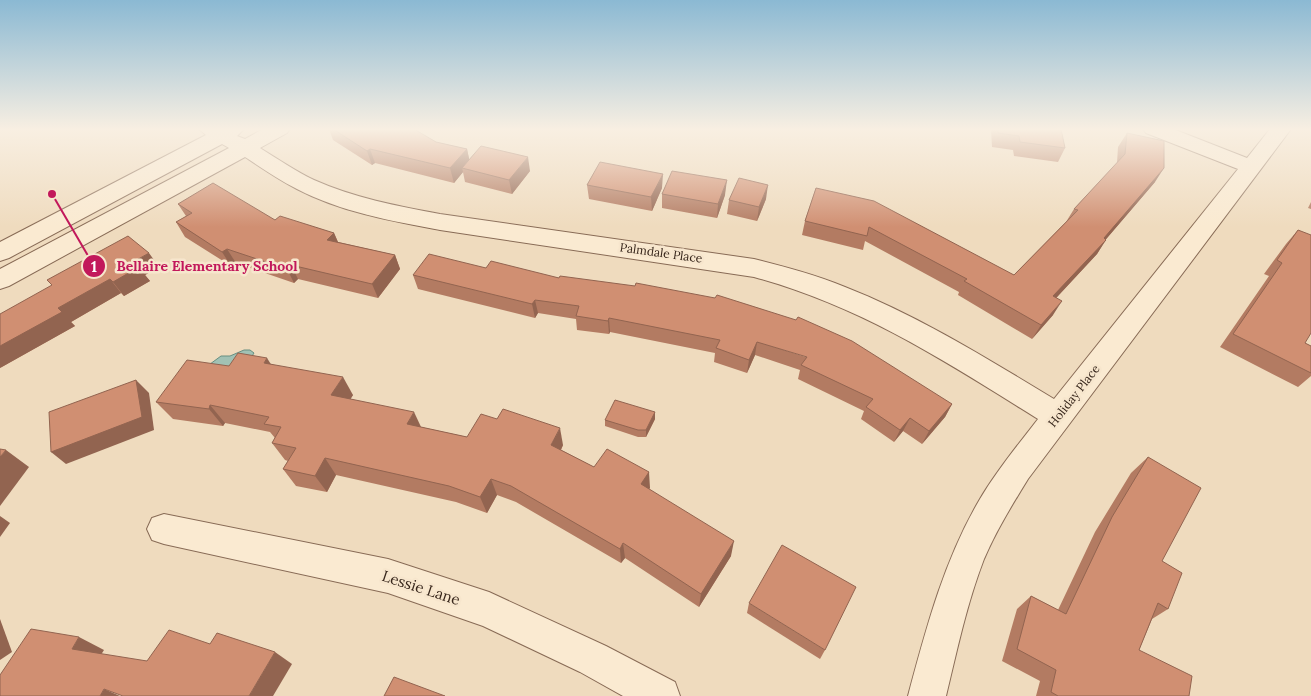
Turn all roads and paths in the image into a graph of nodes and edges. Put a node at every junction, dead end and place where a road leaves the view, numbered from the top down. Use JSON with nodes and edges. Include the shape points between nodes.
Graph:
{"nodes":[{"id":1,"x":177,"y":161,"type":"edge"},
{"id":2,"x":187,"y":161,"type":"edge"},
{"id":3,"x":268,"y":161,"type":"edge"},
{"id":4,"x":1237,"y":161,"type":"edge"},
{"id":5,"x":1256,"y":161,"type":"edge"},
{"id":6,"x":1252,"y":167,"type":"junction"},
{"id":7,"x":0,"y":252,"type":"edge"},
{"id":8,"x":0,"y":280,"type":"edge"},
{"id":9,"x":1058,"y":416,"type":"junction"},
{"id":10,"x":164,"y":529,"type":"dead end"},
{"id":11,"x":660,"y":696,"type":"edge"},
{"id":12,"x":927,"y":696,"type":"edge"}],
"edges":[{"from":1,"to":7,"type":"street"},
{"from":2,"to":8,"type":"street"},
{"from":3,"to":9,"type":"street","name":"Palmdale Place","via":[[304,184],[337,198],[398,214],[729,264],[811,283],[852,298],[914,329]]},
{"from":4,"to":6,"type":"street"},
{"from":5,"to":6,"type":"street","name":"Holiday Place"},
{"from":6,"to":9,"type":"street","name":"Holiday Place"},
{"from":9,"to":12,"type":"street","name":"Holiday Place","via":[[1017,469],[991,510],[968,557]]},
{"from":10,"to":11,"type":"street","name":"Lessie Lane","via":[[388,576],[480,607],[593,659]]}]}
